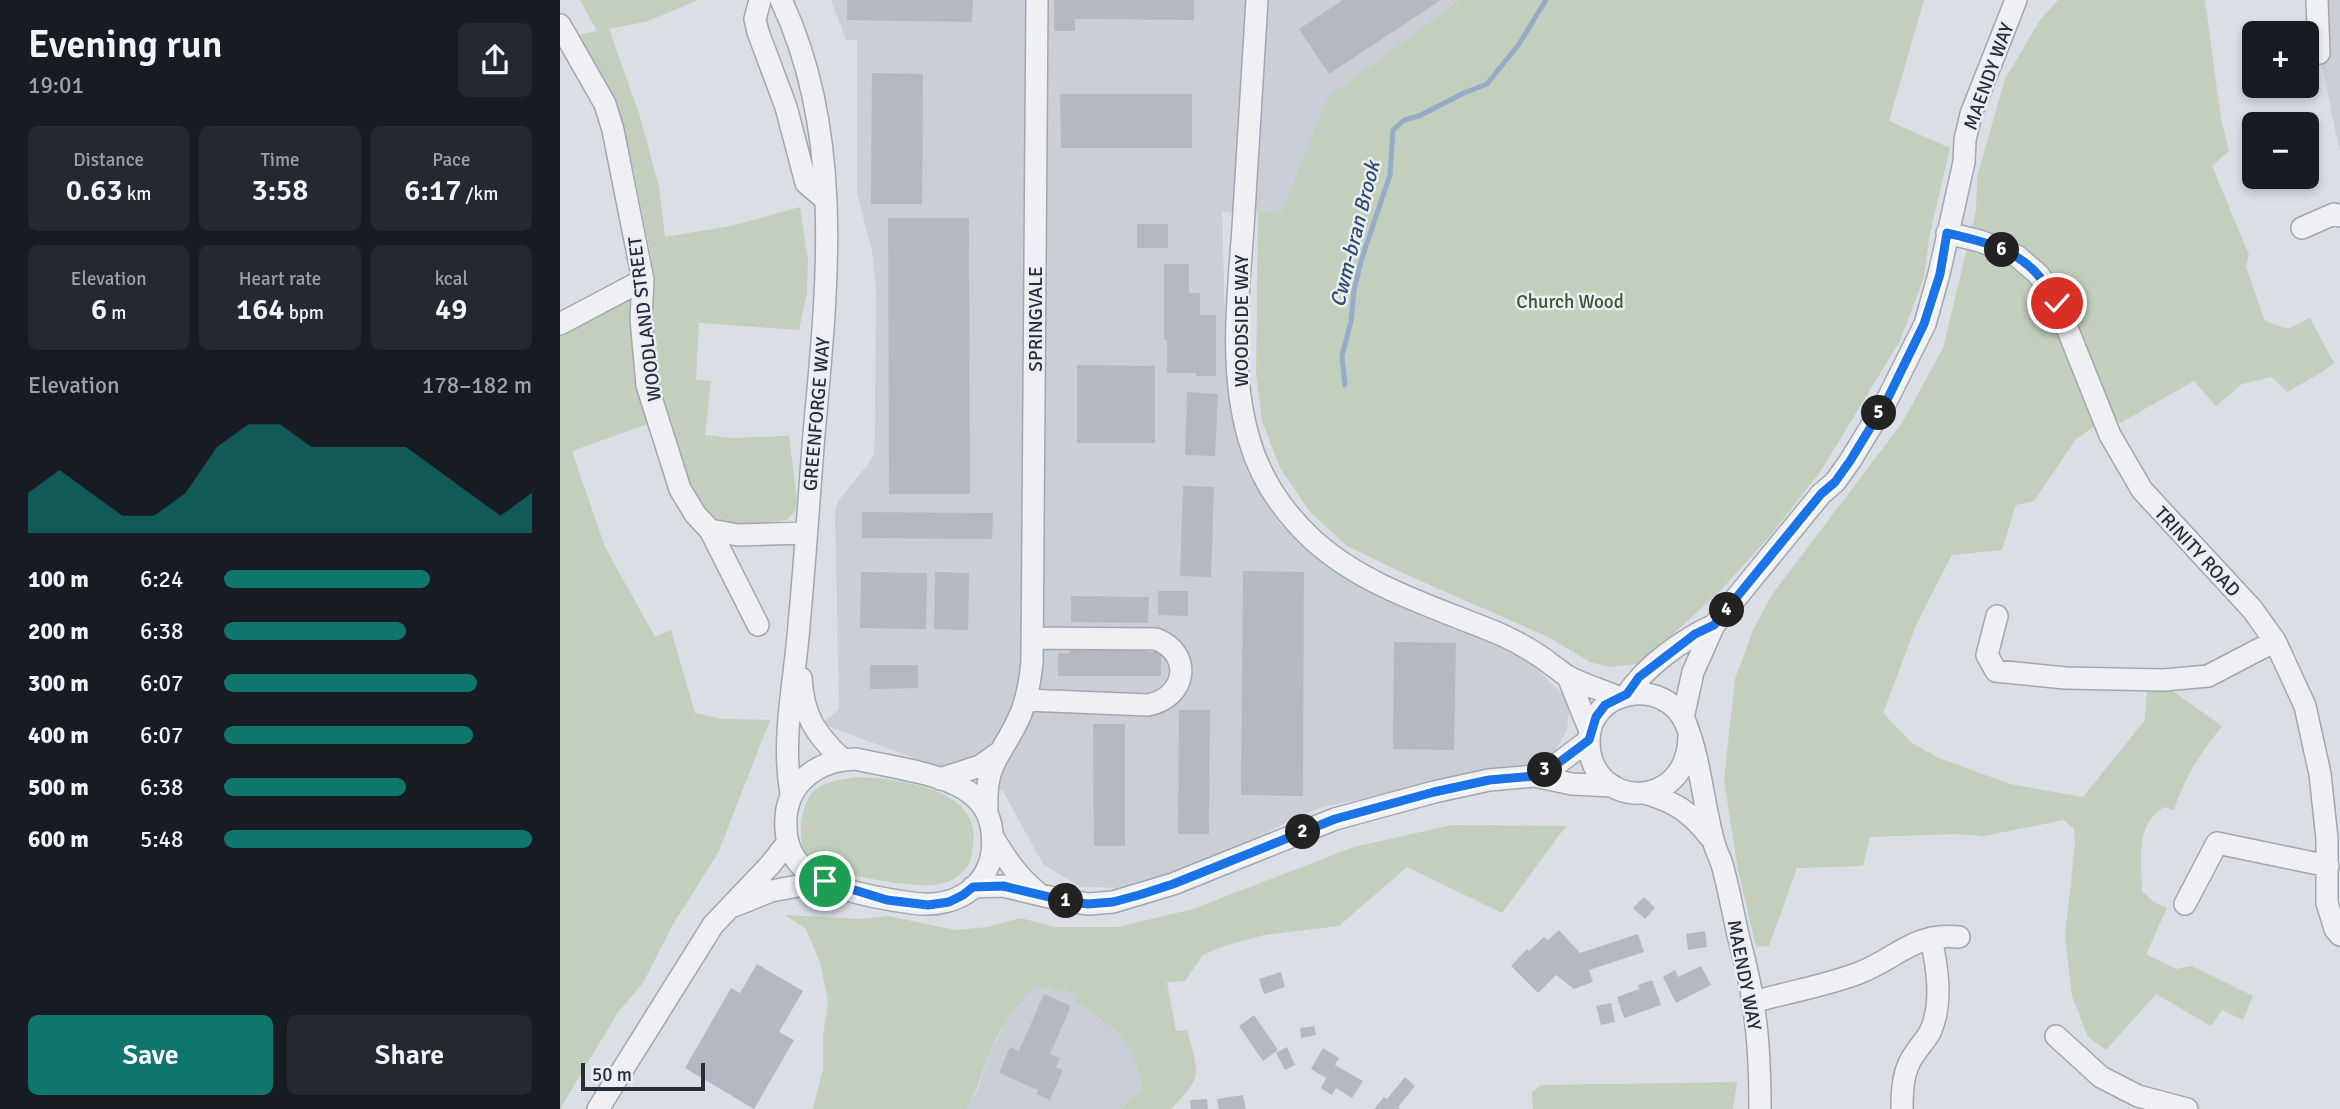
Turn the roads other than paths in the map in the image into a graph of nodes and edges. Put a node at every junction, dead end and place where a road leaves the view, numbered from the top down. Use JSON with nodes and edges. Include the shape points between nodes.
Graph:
{"nodes":[{"id":1,"x":760,"y":0,"type":"edge"},
{"id":2,"x":781,"y":0,"type":"edge"},
{"id":3,"x":1037,"y":0,"type":"edge"},
{"id":4,"x":1257,"y":0,"type":"edge"},
{"id":5,"x":2015,"y":0,"type":"edge"},
{"id":6,"x":2317,"y":0,"type":"edge"},
{"id":7,"x":2318,"y":21,"type":"edge"},
{"id":8,"x":560,"y":25,"type":"edge"},
{"id":9,"x":826,"y":200,"type":"junction"},
{"id":10,"x":2340,"y":216,"type":"edge"},
{"id":11,"x":2302,"y":229,"type":"dead end"},
{"id":12,"x":1947,"y":233,"type":"junction"},
{"id":13,"x":643,"y":280,"type":"junction"},
{"id":14,"x":560,"y":324,"type":"edge"},
{"id":15,"x":710,"y":530,"type":"junction"},
{"id":16,"x":806,"y":533,"type":"junction"},
{"id":17,"x":1997,"y":616,"type":"dead end"},
{"id":18,"x":758,"y":625,"type":"dead end"},
{"id":19,"x":1714,"y":625,"type":"junction"},
{"id":20,"x":799,"y":627,"type":"junction"},
{"id":21,"x":1032,"y":638,"type":"junction"},
{"id":22,"x":2275,"y":641,"type":"junction"},
{"id":23,"x":1568,"y":677,"type":"junction"},
{"id":24,"x":1623,"y":695,"type":"junction"},
{"id":25,"x":1026,"y":700,"type":"junction"},
{"id":26,"x":1686,"y":727,"type":"junction"},
{"id":27,"x":1589,"y":736,"type":"junction"},
{"id":28,"x":998,"y":754,"type":"junction"},
{"id":29,"x":843,"y":760,"type":"junction"},
{"id":30,"x":1534,"y":776,"type":"junction"},
{"id":31,"x":940,"y":779,"type":"junction"},
{"id":32,"x":1613,"y":786,"type":"junction"},
{"id":33,"x":1644,"y":793,"type":"junction"},
{"id":34,"x":791,"y":794,"type":"junction"},
{"id":35,"x":987,"y":811,"type":"junction"},
{"id":36,"x":993,"y":837,"type":"junction"},
{"id":37,"x":788,"y":842,"type":"junction"},
{"id":38,"x":1714,"y":843,"type":"junction"},
{"id":39,"x":2328,"y":866,"type":"junction"},
{"id":40,"x":825,"y":881,"type":"junction"},
{"id":41,"x":973,"y":887,"type":"junction"},
{"id":42,"x":1040,"y":894,"type":"junction"},
{"id":43,"x":2185,"y":904,"type":"dead end"},
{"id":44,"x":729,"y":909,"type":"junction"},
{"id":45,"x":2340,"y":934,"type":"edge"},
{"id":46,"x":1959,"y":937,"type":"dead end"},
{"id":47,"x":1931,"y":938,"type":"junction"},
{"id":48,"x":1753,"y":1002,"type":"junction"},
{"id":49,"x":2056,"y":1036,"type":"dead end"},
{"id":50,"x":598,"y":1109,"type":"edge"},
{"id":51,"x":1760,"y":1109,"type":"edge"},
{"id":52,"x":1902,"y":1109,"type":"edge"},
{"id":53,"x":2187,"y":1109,"type":"edge"}],
"edges":[{"from":1,"to":9,"type":"street","via":[[755,19],[758,32],[786,107],[806,183]]},
{"from":2,"to":9,"type":"street","name":"GREENFORGE WAY","via":[[805,59],[815,101]]},
{"from":3,"to":21,"type":"street","name":"SPRINGVALE"},
{"from":4,"to":23,"type":"street","name":"WOODSIDE WAY","via":[[1237,351],[1242,411],[1261,470],[1295,522],[1339,560],[1417,603],[1504,636]]},
{"from":5,"to":12,"type":"street","name":"MAENDY WAY","via":[[1971,114]]},
{"from":6,"to":7,"type":"street"},
{"from":8,"to":13,"type":"street","name":"WOODLAND STREET","via":[[605,104]]},
{"from":9,"to":16,"type":"street","name":"GREENFORGE WAY","via":[[820,370]]},
{"from":10,"to":11,"type":"street","via":[[2334,214]]},
{"from":12,"to":19,"type":"street","name":"MAENDY WAY","via":[[1924,324],[1886,402],[1835,482]]},
{"from":12,"to":22,"type":"street","name":"TRINITY ROAD","via":[[2017,256],[2039,275],[2057,303],[2110,435],[2142,490],[2252,609]]},
{"from":13,"to":14,"type":"street"},
{"from":13,"to":15,"type":"street","name":"WOODLAND STREET","via":[[641,318],[648,385],[680,489]]},
{"from":15,"to":16,"type":"street","via":[[738,535]]},
{"from":15,"to":18,"type":"street","name":"WOODLAND STREET"},
{"from":16,"to":20,"type":"street","name":"GREENFORGE WAY"},
{"from":17,"to":22,"type":"street","via":[[1987,655],[1996,671],[2065,678],[2208,676]]},
{"from":19,"to":24,"type":"street","name":"MAENDY WAY","via":[[1639,677]]},
{"from":19,"to":26,"type":"street","name":"MAENDY WAY","via":[[1693,672]]},
{"from":20,"to":29,"type":"street","name":"GREENFORGE WAY","via":[[805,709],[820,738]]},
{"from":20,"to":34,"type":"street","name":"GREENFORGE WAY","via":[[790,705],[787,772]]},
{"from":21,"to":25,"type":"street","name":"SPRINGVALE"},
{"from":21,"to":25,"type":"street","via":[[1156,639],[1174,650],[1180,681],[1158,703],[1148,705]]},
{"from":22,"to":39,"type":"street","name":"TRINITY ROAD","via":[[2305,706],[2320,774]]},
{"from":23,"to":24,"type":"street","name":"WOODSIDE WAY"},
{"from":23,"to":27,"type":"street"},
{"from":24,"to":26,"type":"street","via":[[1639,692],[1663,698]]},
{"from":24,"to":27,"type":"street","name":"MAENDY WAY","via":[[1605,705]]},
{"from":25,"to":28,"type":"street","name":"SPRINGVALE"},
{"from":26,"to":33,"type":"street","name":"MAENDY WAY","via":[[1689,752],[1678,774],[1660,789]]},
{"from":26,"to":38,"type":"street","name":"MAENDY WAY"},
{"from":27,"to":30,"type":"street","name":"MAENDY WAY","via":[[1557,764]]},
{"from":27,"to":32,"type":"street","via":[[1595,767]]},
{"from":28,"to":31,"type":"street","via":[[980,766]]},
{"from":28,"to":35,"type":"street","name":"SPRINGVALE","via":[[986,787]]},
{"from":29,"to":31,"type":"street"},
{"from":29,"to":34,"type":"street","via":[[816,770]]},
{"from":30,"to":32,"type":"street","name":"MAENDY WAY"},
{"from":30,"to":42,"type":"street","via":[[1489,780],[1335,819],[1173,884],[1113,902],[1088,904]]},
{"from":31,"to":35,"type":"street","via":[[963,788]]},
{"from":32,"to":33,"type":"street","name":"MAENDY WAY"},
{"from":33,"to":38,"type":"street","name":"MAENDY WAY","via":[[1668,800],[1697,820]]},
{"from":34,"to":37,"type":"street","name":"GREENFORGE WAY","via":[[785,815]]},
{"from":35,"to":36,"type":"street"},
{"from":36,"to":41,"type":"street","via":[[987,873]]},
{"from":36,"to":42,"type":"street","via":[[1007,863]]},
{"from":37,"to":40,"type":"street","via":[[797,861]]},
{"from":37,"to":44,"type":"street"},
{"from":38,"to":48,"type":"street","name":"MAENDY WAY"},
{"from":39,"to":43,"type":"street","via":[[2217,843]]},
{"from":39,"to":45,"type":"street","name":"TRINITY ROAD","via":[[2327,903]]},
{"from":40,"to":41,"type":"street","via":[[887,900],[928,905],[949,902]]},
{"from":40,"to":44,"type":"street","via":[[771,891]]},
{"from":41,"to":42,"type":"street","via":[[1003,886]]},
{"from":44,"to":50,"type":"street","via":[[701,942]]},
{"from":46,"to":47,"type":"street"},
{"from":47,"to":48,"type":"street","via":[[1857,974]]},
{"from":47,"to":52,"type":"street","via":[[1936,960],[1933,1027],[1907,1066]]},
{"from":48,"to":51,"type":"street","name":"MAENDY WAY"},
{"from":49,"to":53,"type":"street","via":[[2101,1077],[2138,1096]]}]}
